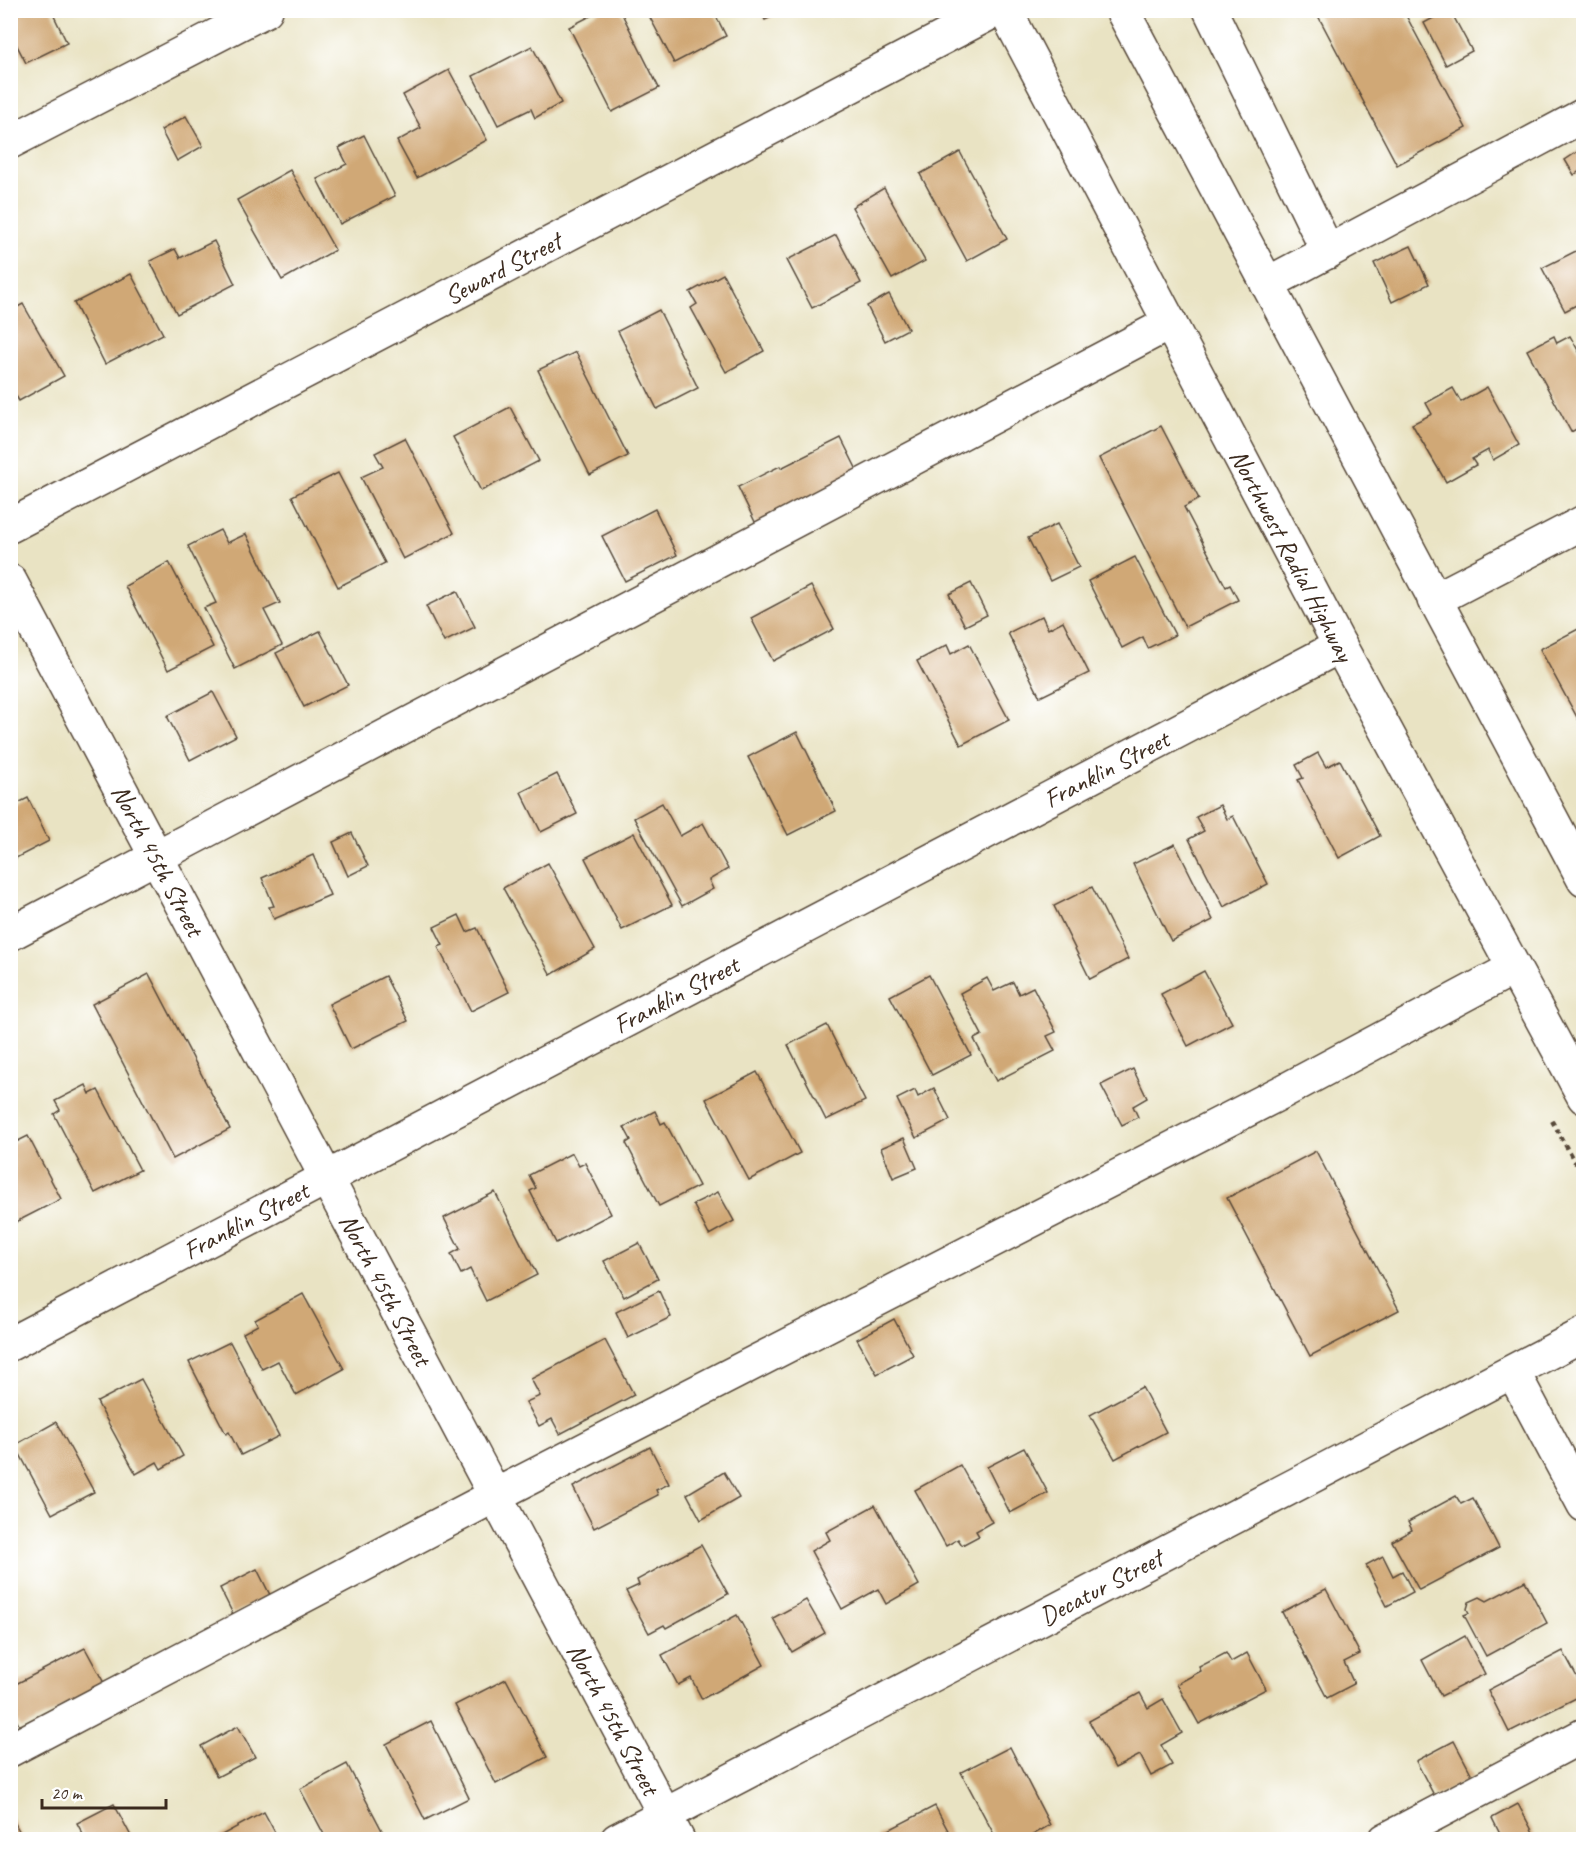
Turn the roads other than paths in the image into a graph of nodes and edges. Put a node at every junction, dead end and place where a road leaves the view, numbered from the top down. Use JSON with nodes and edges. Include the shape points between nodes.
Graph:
{"nodes":[{"id":1,"x":266,"y":10,"type":"edge"},
{"id":2,"x":996,"y":10,"type":"edge"},
{"id":3,"x":1005,"y":10,"type":"edge"},
{"id":4,"x":1122,"y":10,"type":"edge"},
{"id":5,"x":1210,"y":10,"type":"edge"},
{"id":6,"x":1584,"y":116,"type":"edge"},
{"id":7,"x":10,"y":142,"type":"edge"},
{"id":8,"x":1328,"y":252,"type":"junction"},
{"id":9,"x":1267,"y":284,"type":"junction"},
{"id":10,"x":1170,"y":323,"type":"junction"},
{"id":11,"x":1584,"y":522,"type":"edge"},
{"id":12,"x":10,"y":526,"type":"edge"},
{"id":13,"x":10,"y":581,"type":"edge"},
{"id":14,"x":1434,"y":600,"type":"junction"},
{"id":15,"x":1340,"y":646,"type":"junction"},
{"id":16,"x":158,"y":858,"type":"junction"},
{"id":17,"x":1584,"y":880,"type":"edge"},
{"id":18,"x":10,"y":934,"type":"edge"},
{"id":19,"x":1514,"y":968,"type":"junction"},
{"id":20,"x":1584,"y":1097,"type":"edge"},
{"id":21,"x":327,"y":1179,"type":"junction"},
{"id":22,"x":1584,"y":1334,"type":"edge"},
{"id":23,"x":10,"y":1344,"type":"edge"},
{"id":24,"x":1513,"y":1372,"type":"junction"},
{"id":25,"x":496,"y":1495,"type":"junction"},
{"id":26,"x":1584,"y":1505,"type":"edge"},
{"id":27,"x":1584,"y":1735,"type":"edge"},
{"id":28,"x":10,"y":1750,"type":"edge"},
{"id":29,"x":671,"y":1827,"type":"edge"},
{"id":30,"x":617,"y":1839,"type":"edge"},
{"id":31,"x":1384,"y":1839,"type":"edge"}],
"edges":[{"from":1,"to":7,"type":"street"},
{"from":2,"to":12,"type":"street","name":"Seward Street"},
{"from":3,"to":10,"type":"street","name":"Northwest Radial Highway"},
{"from":4,"to":9,"type":"street"},
{"from":5,"to":8,"type":"street"},
{"from":6,"to":8,"type":"street"},
{"from":8,"to":9,"type":"street"},
{"from":9,"to":14,"type":"street"},
{"from":10,"to":15,"type":"street","name":"Northwest Radial Highway"},
{"from":10,"to":16,"type":"street"},
{"from":11,"to":14,"type":"street"},
{"from":13,"to":16,"type":"street","name":"North 45th Street"},
{"from":14,"to":17,"type":"street"},
{"from":15,"to":19,"type":"street","name":"Northwest Radial Highway"},
{"from":15,"to":21,"type":"street","name":"Franklin Street"},
{"from":16,"to":18,"type":"street"},
{"from":16,"to":21,"type":"street","name":"North 45th Street"},
{"from":19,"to":20,"type":"street","name":"Northwest Radial Highway"},
{"from":19,"to":25,"type":"street","via":[[1284,1091]]},
{"from":21,"to":23,"type":"street","name":"Franklin Street"},
{"from":21,"to":25,"type":"street","name":"North 45th Street"},
{"from":22,"to":24,"type":"street","name":"Decatur Street"},
{"from":24,"to":26,"type":"street"},
{"from":24,"to":29,"type":"street","name":"Decatur Street"},
{"from":25,"to":28,"type":"street"},
{"from":25,"to":29,"type":"street","name":"North 45th Street"},
{"from":27,"to":31,"type":"street"},
{"from":29,"to":30,"type":"street","name":"Decatur Street"}]}
